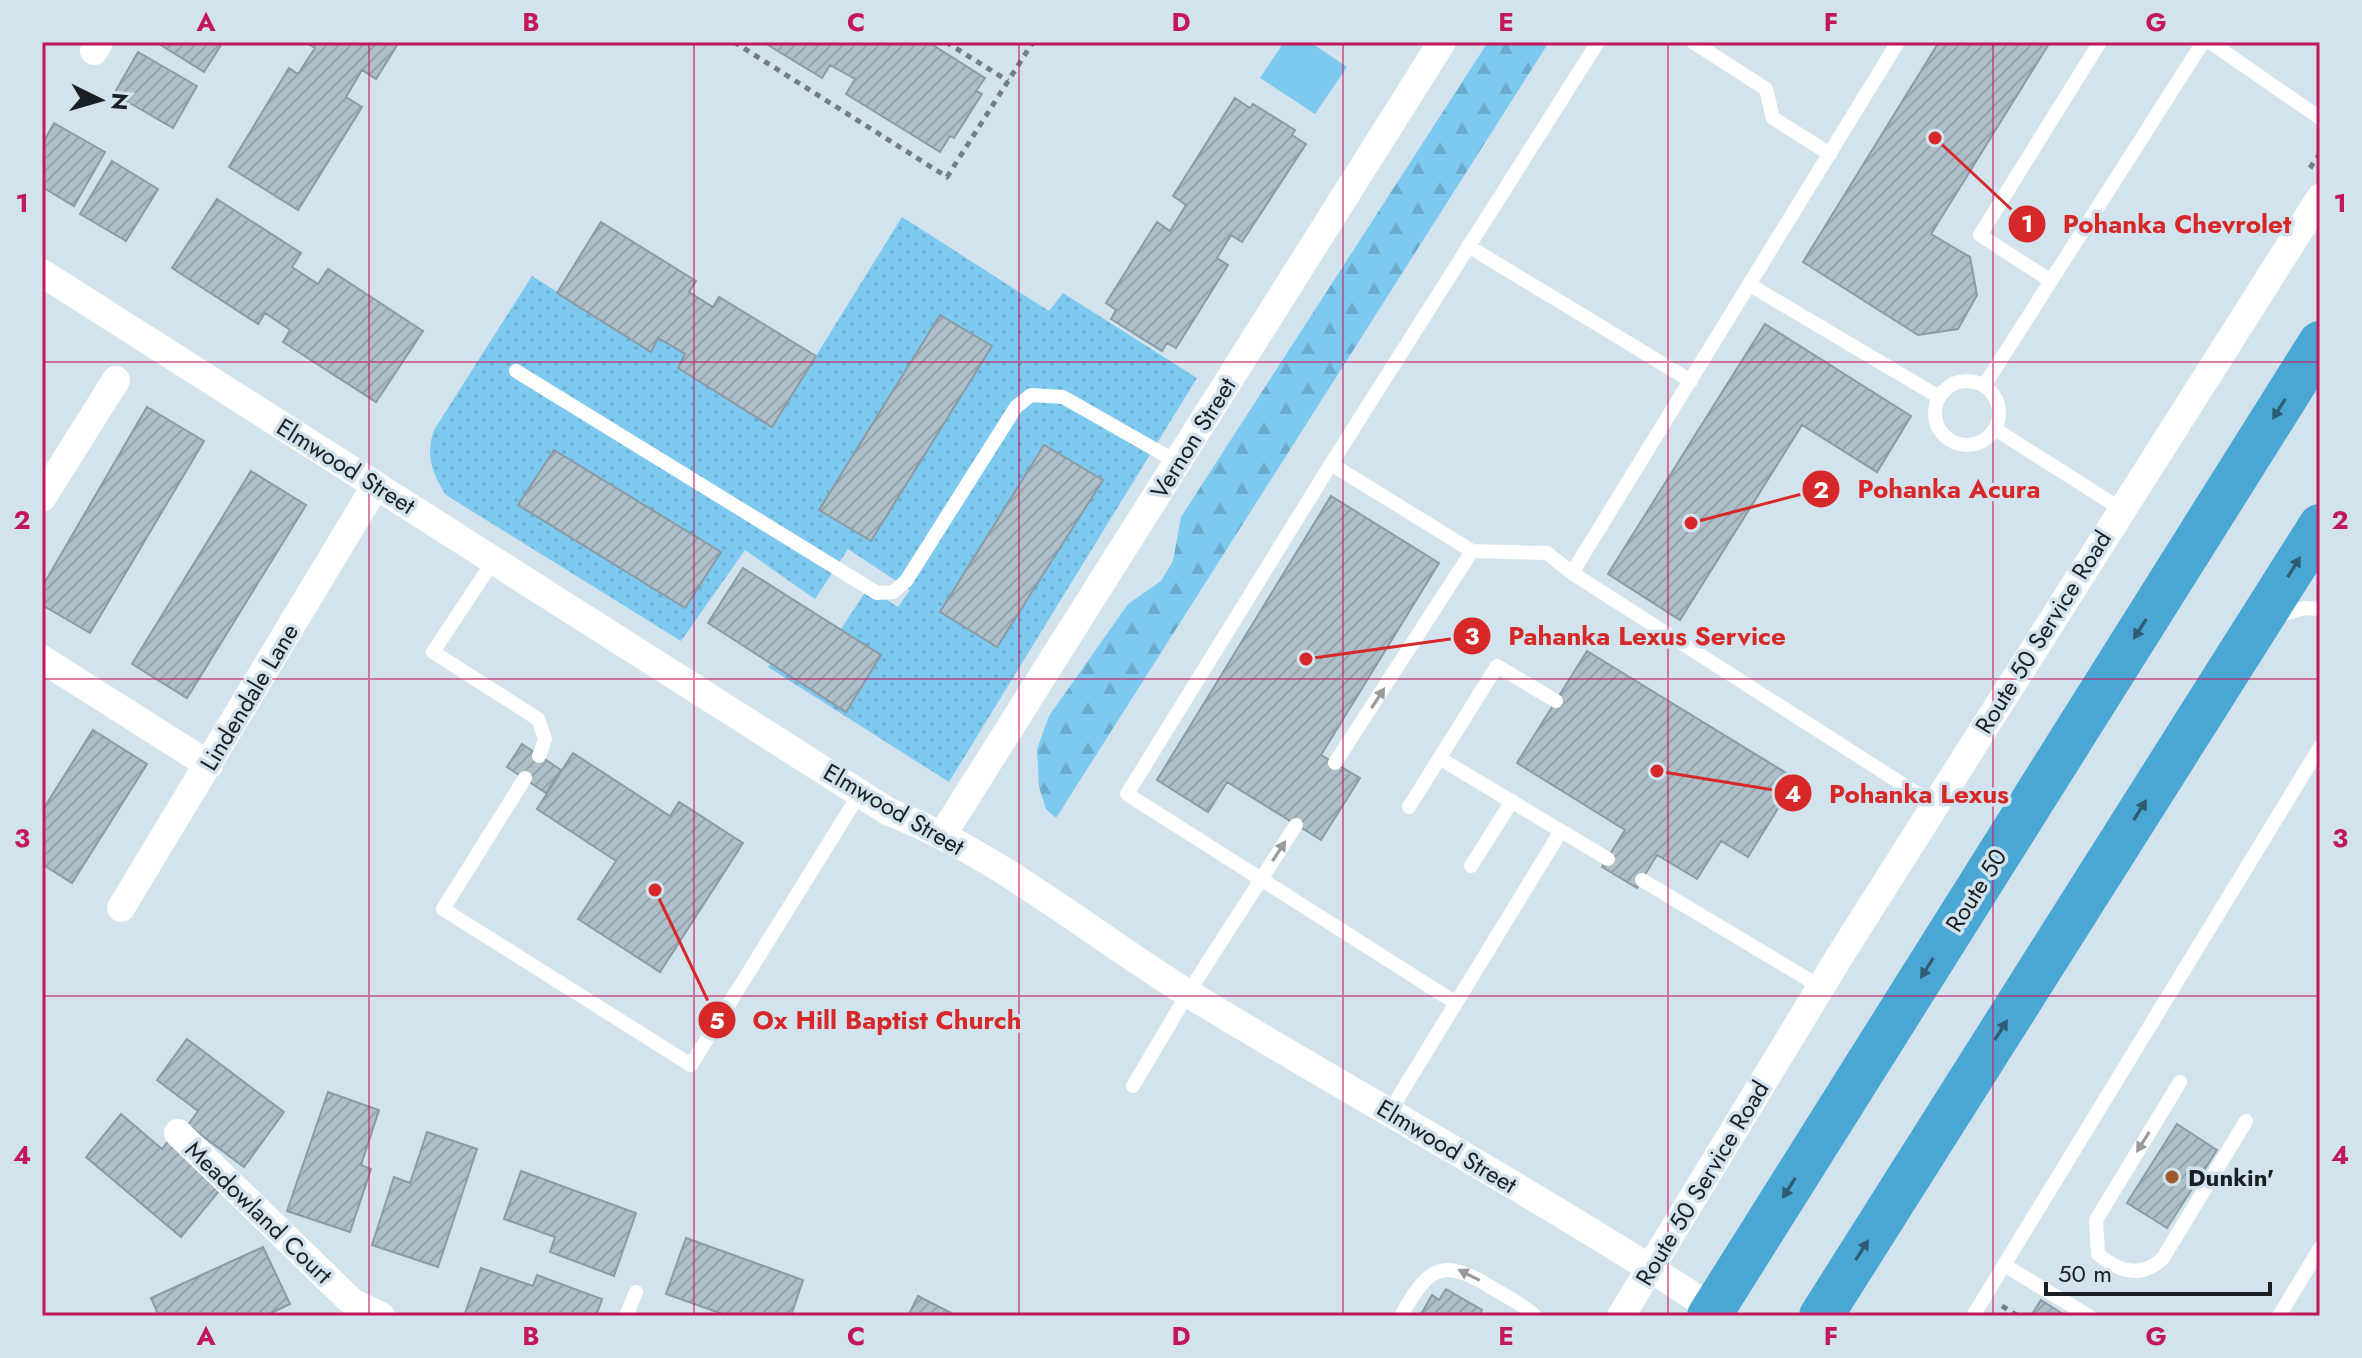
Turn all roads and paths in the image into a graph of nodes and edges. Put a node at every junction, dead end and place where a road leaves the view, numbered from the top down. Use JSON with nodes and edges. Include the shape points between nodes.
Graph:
{"nodes":[{"id":1,"x":734,"y":42,"type":"edge"},
{"id":2,"x":946,"y":42,"type":"edge"},
{"id":3,"x":1033,"y":42,"type":"edge"},
{"id":4,"x":1442,"y":42,"type":"edge"},
{"id":5,"x":1598,"y":42,"type":"edge"},
{"id":6,"x":1693,"y":42,"type":"edge"},
{"id":7,"x":1898,"y":42,"type":"edge"},
{"id":8,"x":2100,"y":42,"type":"edge"},
{"id":9,"x":2203,"y":42,"type":"edge"},
{"id":10,"x":2210,"y":42,"type":"edge"},
{"id":11,"x":1008,"y":81,"type":"junction"},
{"id":12,"x":2320,"y":118,"type":"edge"},
{"id":13,"x":2320,"y":153,"type":"edge"},
{"id":14,"x":1830,"y":154,"type":"junction"},
{"id":15,"x":2310,"y":168,"type":"dead end"},
{"id":16,"x":2320,"y":198,"type":"edge"},
{"id":17,"x":1468,"y":246,"type":"junction"},
{"id":18,"x":42,"y":273,"type":"edge"},
{"id":19,"x":2051,"y":281,"type":"junction"},
{"id":20,"x":1750,"y":285,"type":"junction"},
{"id":21,"x":2320,"y":343,"type":"edge"},
{"id":22,"x":516,"y":371,"type":"dead end"},
{"id":23,"x":116,"y":380,"type":"dead end"},
{"id":24,"x":1691,"y":381,"type":"junction"},
{"id":25,"x":1984,"y":386,"type":"junction"},
{"id":26,"x":1939,"y":397,"type":"junction"},
{"id":27,"x":1995,"y":429,"type":"junction"},
{"id":28,"x":1177,"y":462,"type":"junction"},
{"id":29,"x":1331,"y":464,"type":"junction"},
{"id":30,"x":376,"y":485,"type":"junction"},
{"id":31,"x":42,"y":498,"type":"edge"},
{"id":32,"x":2121,"y":509,"type":"junction"},
{"id":33,"x":2320,"y":526,"type":"edge"},
{"id":34,"x":1472,"y":551,"type":"junction"},
{"id":35,"x":494,"y":560,"type":"junction"},
{"id":36,"x":1572,"y":573,"type":"junction"},
{"id":37,"x":2320,"y":609,"type":"edge"},
{"id":38,"x":2259,"y":623,"type":"junction"},
{"id":39,"x":42,"y":659,"type":"edge"},
{"id":40,"x":1556,"y":701,"type":"dead end"},
{"id":41,"x":2320,"y":747,"type":"edge"},
{"id":42,"x":539,"y":756,"type":"dead end"},
{"id":43,"x":1439,"y":758,"type":"junction"},
{"id":44,"x":1335,"y":763,"type":"dead end"},
{"id":45,"x":209,"y":765,"type":"junction"},
{"id":46,"x":525,"y":778,"type":"dead end"},
{"id":47,"x":860,"y":793,"type":"junction"},
{"id":48,"x":1512,"y":801,"type":"junction"},
{"id":49,"x":1935,"y":805,"type":"junction"},
{"id":50,"x":1409,"y":807,"type":"dead end"},
{"id":51,"x":1296,"y":825,"type":"dead end"},
{"id":52,"x":1561,"y":831,"type":"junction"},
{"id":53,"x":943,"y":834,"type":"junction"},
{"id":54,"x":1608,"y":859,"type":"dead end"},
{"id":55,"x":1471,"y":866,"type":"dead end"},
{"id":56,"x":1262,"y":878,"type":"junction"},
{"id":57,"x":1642,"y":880,"type":"dead end"},
{"id":58,"x":121,"y":908,"type":"dead end"},
{"id":59,"x":1821,"y":987,"type":"junction"},
{"id":60,"x":1188,"y":993,"type":"junction"},
{"id":61,"x":1456,"y":1003,"type":"junction"},
{"id":62,"x":2180,"y":1082,"type":"dead end"},
{"id":63,"x":1133,"y":1086,"type":"dead end"},
{"id":64,"x":1390,"y":1111,"type":"junction"},
{"id":65,"x":2246,"y":1121,"type":"dead end"},
{"id":66,"x":178,"y":1133,"type":"dead end"},
{"id":67,"x":2320,"y":1248,"type":"edge"},
{"id":68,"x":2004,"y":1265,"type":"junction"},
{"id":69,"x":1650,"y":1268,"type":"junction"},
{"id":70,"x":636,"y":1292,"type":"dead end"},
{"id":71,"x":1711,"y":1313,"type":"edge"},
{"id":72,"x":1536,"y":1315,"type":"edge"},
{"id":73,"x":381,"y":1316,"type":"edge"},
{"id":74,"x":626,"y":1316,"type":"edge"},
{"id":75,"x":1401,"y":1316,"type":"edge"},
{"id":76,"x":1621,"y":1316,"type":"edge"},
{"id":77,"x":1821,"y":1316,"type":"edge"},
{"id":78,"x":1973,"y":1316,"type":"edge"},
{"id":79,"x":2089,"y":1316,"type":"edge"},
{"id":80,"x":2279,"y":1316,"type":"edge"}],
"edges":[{"from":1,"to":11,"type":"path","via":[[947,177]]},
{"from":2,"to":11,"type":"path"},
{"from":3,"to":11,"type":"path"},
{"from":4,"to":28,"type":"street","name":"Vernon Street"},
{"from":5,"to":17,"type":"lane"},
{"from":6,"to":14,"type":"lane","via":[[1766,89],[1773,118]]},
{"from":7,"to":14,"type":"lane"},
{"from":8,"to":19,"type":"lane","via":[[1980,235]]},
{"from":9,"to":19,"type":"lane"},
{"from":10,"to":12,"type":"lane"},
{"from":13,"to":15,"type":"path"},
{"from":14,"to":20,"type":"lane"},
{"from":16,"to":32,"type":"street","name":"Route 50 Service Road"},
{"from":17,"to":24,"type":"lane"},
{"from":17,"to":29,"type":"lane"},
{"from":18,"to":30,"type":"street","name":"Elmwood Street"},
{"from":19,"to":25,"type":"lane"},
{"from":20,"to":24,"type":"lane"},
{"from":20,"to":26,"type":"lane"},
{"from":21,"to":71,"type":"highway","name":"Route 50","one_way":true},
{"from":22,"to":28,"type":"lane","via":[[877,593],[893,592],[906,581],[1016,407],[1031,395],[1063,397]]},
{"from":23,"to":31,"type":"street"},
{"from":24,"to":36,"type":"lane"},
{"from":25,"to":26,"type":"lane","via":[[1961,381]]},
{"from":25,"to":27,"type":"lane","via":[[1997,401]]},
{"from":26,"to":27,"type":"lane","via":[[1937,427],[1954,443],[1979,443]]},
{"from":27,"to":32,"type":"lane"},
{"from":28,"to":53,"type":"street","name":"Vernon Street"},
{"from":29,"to":34,"type":"lane"},
{"from":29,"to":56,"type":"lane","via":[[1127,794]]},
{"from":30,"to":35,"type":"street","name":"Elmwood Street"},
{"from":30,"to":45,"type":"street","name":"Lindendale Lane"},
{"from":32,"to":49,"type":"street","name":"Route 50 Service Road"},
{"from":38,"to":33,"type":"highway","one_way":true},
{"from":34,"to":36,"type":"lane","via":[[1547,553]]},
{"from":44,"to":34,"type":"lane","one_way":true},
{"from":35,"to":42,"type":"lane","via":[[433,652],[538,719],[545,739]]},
{"from":35,"to":47,"type":"street","name":"Elmwood Street"},
{"from":36,"to":49,"type":"lane"},
{"from":37,"to":38,"type":"lane","via":[[2304,608]]},
{"from":77,"to":38,"type":"highway","one_way":true},
{"from":39,"to":45,"type":"street"},
{"from":40,"to":43,"type":"lane","via":[[1497,666]]},
{"from":41,"to":68,"type":"lane"},
{"from":43,"to":48,"type":"lane"},
{"from":43,"to":50,"type":"lane"},
{"from":45,"to":58,"type":"street","name":"Lindendale Lane"},
{"from":46,"to":47,"type":"lane","via":[[443,909],[691,1065]]},
{"from":47,"to":53,"type":"street","name":"Elmwood Street","via":[[889,812]]},
{"from":48,"to":52,"type":"lane"},
{"from":48,"to":55,"type":"lane"},
{"from":49,"to":59,"type":"street","name":"Route 50 Service Road"},
{"from":56,"to":51,"type":"lane","one_way":true},
{"from":52,"to":54,"type":"lane"},
{"from":52,"to":61,"type":"lane"},
{"from":53,"to":60,"type":"street","name":"Elmwood Street"},
{"from":56,"to":60,"type":"lane"},
{"from":56,"to":61,"type":"lane"},
{"from":57,"to":59,"type":"lane"},
{"from":59,"to":69,"type":"street","name":"Route 50 Service Road"},
{"from":60,"to":63,"type":"lane"},
{"from":60,"to":64,"type":"street","name":"Elmwood Street"},
{"from":61,"to":64,"type":"lane"},
{"from":62,"to":65,"type":"lane","one_way":true,"via":[[2096,1220],[2098,1254],[2111,1265],[2130,1272],[2151,1269],[2163,1258]]},
{"from":64,"to":69,"type":"street","name":"Elmwood Street"},
{"from":66,"to":73,"type":"street","name":"Meadowland Court","via":[[352,1302]]},
{"from":67,"to":80,"type":"lane"},
{"from":68,"to":78,"type":"lane"},
{"from":68,"to":79,"type":"lane"},
{"from":69,"to":71,"type":"street","name":"Elmwood Street"},
{"from":69,"to":76,"type":"street","name":"Route 50 Service Road"},
{"from":70,"to":74,"type":"lane"},
{"from":72,"to":75,"type":"lane","one_way":true,"via":[[1449,1267],[1428,1276]]}]}
